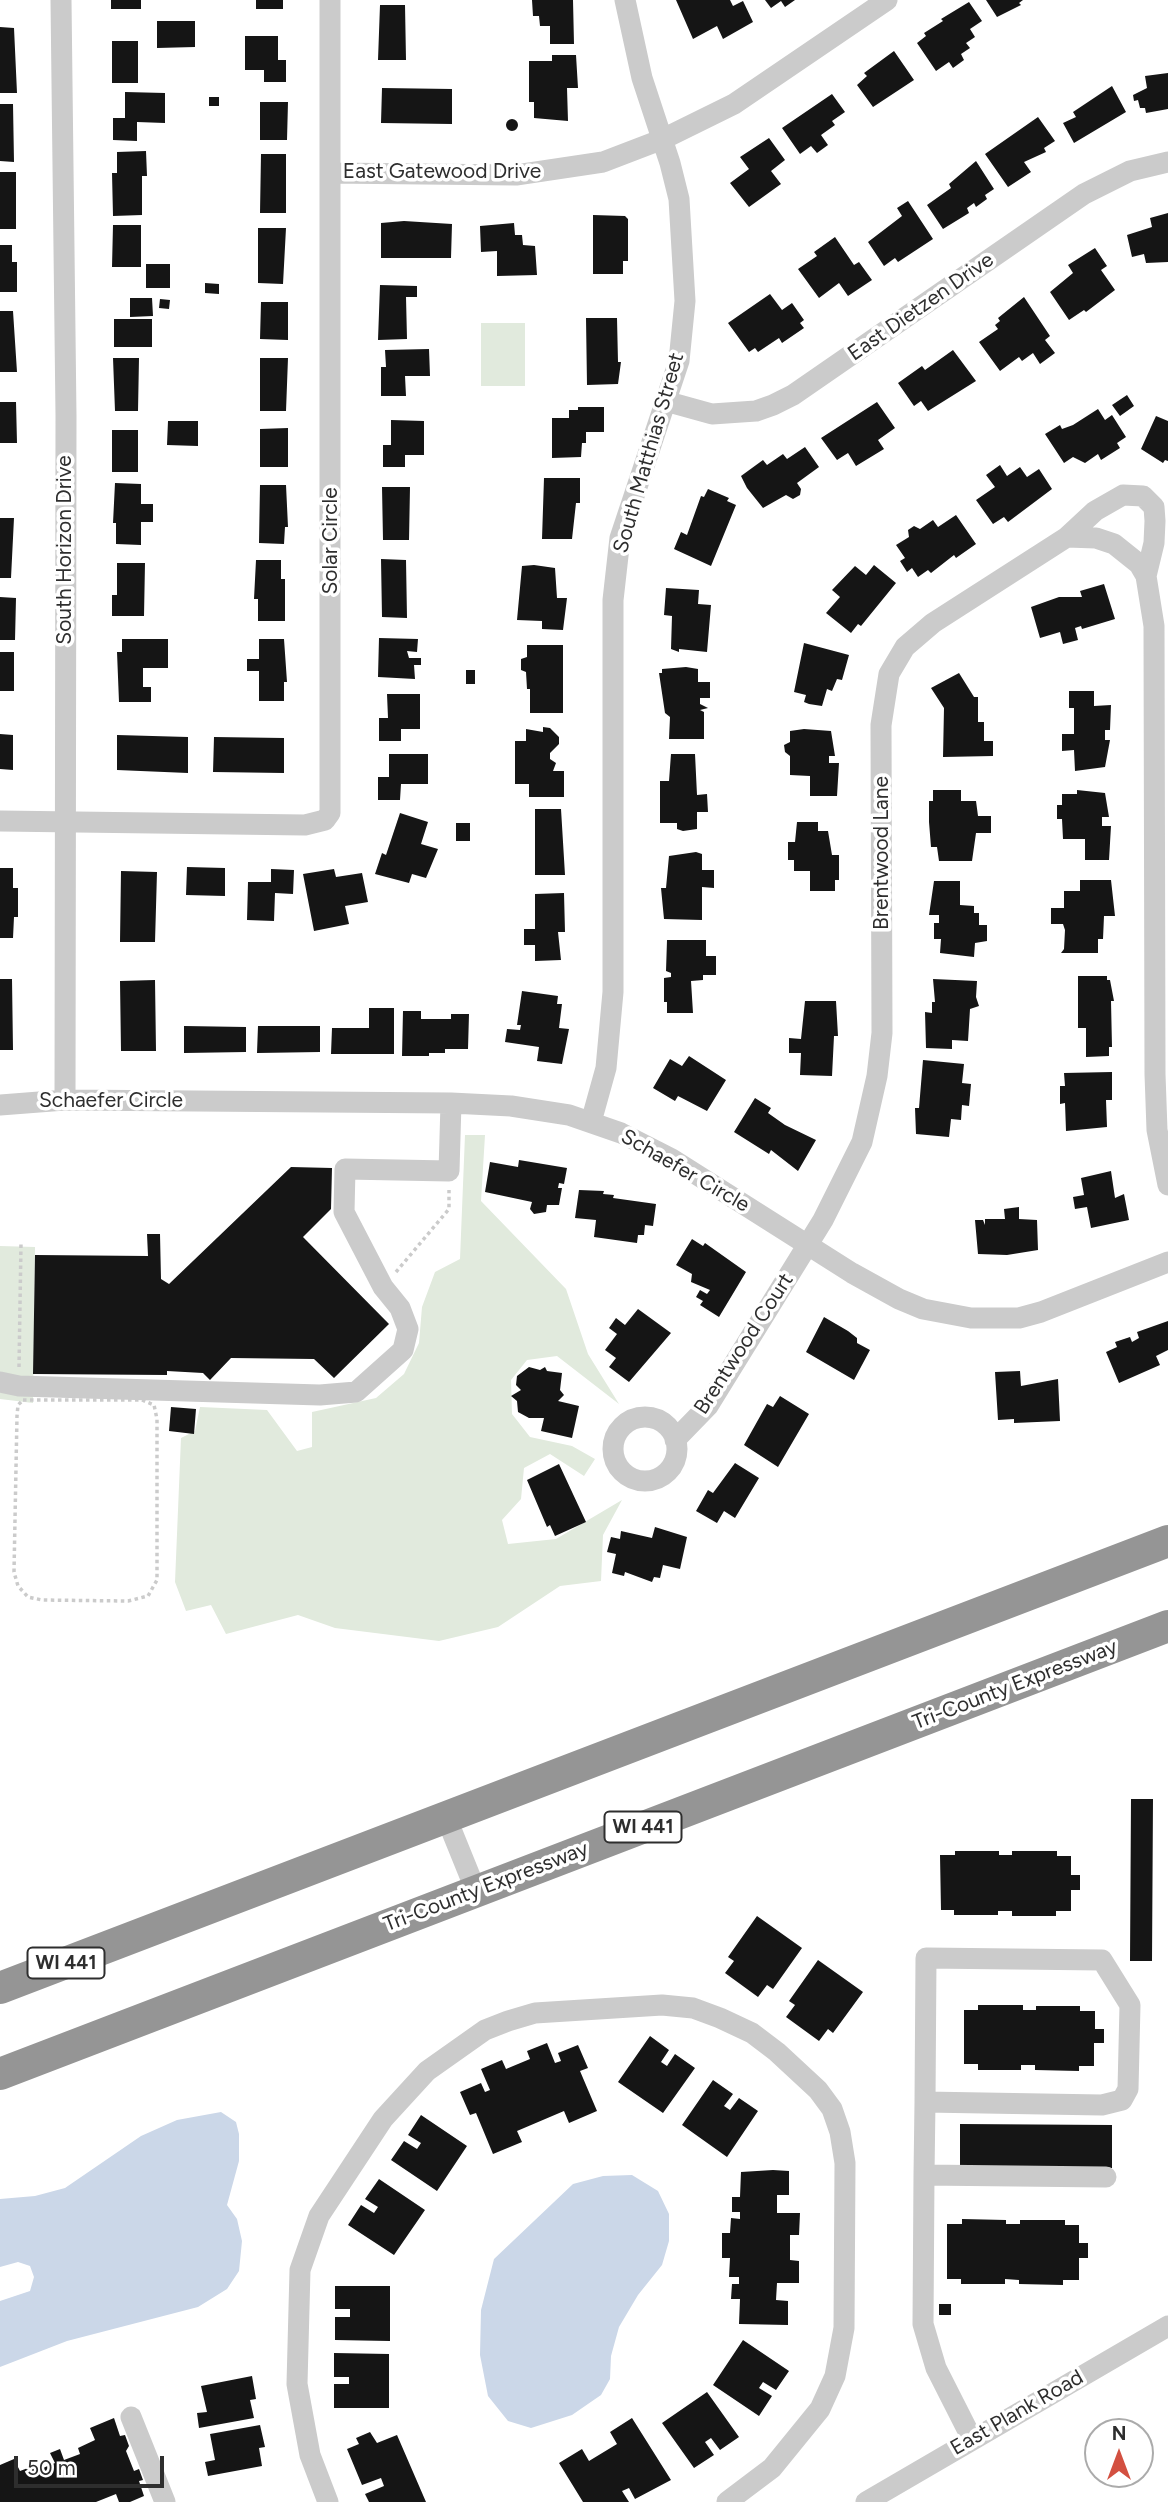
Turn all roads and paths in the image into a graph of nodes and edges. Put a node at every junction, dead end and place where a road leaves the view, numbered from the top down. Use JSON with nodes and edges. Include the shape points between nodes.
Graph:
{"nodes":[{"id":1,"x":61,"y":0,"type":"edge"},
{"id":2,"x":330,"y":0,"type":"edge"},
{"id":3,"x":625,"y":0,"type":"edge"},
{"id":4,"x":887,"y":0,"type":"edge"},
{"id":5,"x":663,"y":139,"type":"junction"},
{"id":6,"x":1168,"y":162,"type":"edge"},
{"id":7,"x":330,"y":173,"type":"junction"},
{"id":8,"x":665,"y":401,"type":"junction"},
{"id":9,"x":1067,"y":537,"type":"junction"},
{"id":10,"x":1146,"y":576,"type":"junction"},
{"id":11,"x":0,"y":821,"type":"edge"},
{"id":12,"x":65,"y":821,"type":"junction"},
{"id":13,"x":65,"y":1100,"type":"junction"},
{"id":14,"x":451,"y":1103,"type":"junction"},
{"id":15,"x":0,"y":1105,"type":"edge"},
{"id":16,"x":591,"y":1122,"type":"junction"},
{"id":17,"x":449,"y":1171,"type":"junction"},
{"id":18,"x":1168,"y":1185,"type":"edge"},
{"id":19,"x":21,"y":1243,"type":"dead end"},
{"id":20,"x":808,"y":1244,"type":"junction"},
{"id":21,"x":1168,"y":1262,"type":"edge"},
{"id":22,"x":383,"y":1287,"type":"junction"},
{"id":23,"x":14,"y":1390,"type":"edge"},
{"id":24,"x":675,"y":1440,"type":"dead end"},
{"id":25,"x":1168,"y":1541,"type":"edge"},
{"id":26,"x":1168,"y":1626,"type":"edge"},
{"id":27,"x":446,"y":1818,"type":"junction"},
{"id":28,"x":476,"y":1891,"type":"junction"},
{"id":29,"x":0,"y":1988,"type":"edge"},
{"id":30,"x":0,"y":2074,"type":"edge"},
{"id":31,"x":925,"y":2102,"type":"junction"},
{"id":32,"x":924,"y":2175,"type":"junction"},
{"id":33,"x":1106,"y":2177,"type":"dead end"},
{"id":34,"x":1168,"y":2326,"type":"edge"},
{"id":35,"x":131,"y":2417,"type":"dead end"},
{"id":36,"x":972,"y":2439,"type":"junction"},
{"id":37,"x":165,"y":2502,"type":"edge"},
{"id":38,"x":328,"y":2502,"type":"edge"},
{"id":39,"x":727,"y":2502,"type":"edge"},
{"id":40,"x":866,"y":2502,"type":"edge"}],
"edges":[{"from":1,"to":12,"type":"street","name":"South Horizon Drive"},
{"from":2,"to":7,"type":"street","name":"Solar Circle"},
{"from":3,"to":5,"type":"street","name":"South Matthias Street","via":[[642,78]]},
{"from":4,"to":5,"type":"street","name":"East Gatewood Drive","via":[[734,104]]},
{"from":5,"to":7,"type":"street","name":"East Gatewood Drive","via":[[603,162],[537,173]]},
{"from":5,"to":8,"type":"street","name":"South Matthias Street","via":[[679,199],[685,301],[679,361]]},
{"from":6,"to":8,"type":"street","name":"East Dietzen Drive","via":[[1130,171],[1084,194],[773,405],[712,414]]},
{"from":7,"to":12,"type":"street","name":"Solar Circle","via":[[330,813],[325,820],[304,825]]},
{"from":8,"to":16,"type":"street","name":"South Matthias Street","via":[[620,538],[613,600],[612,1003],[606,1068]]},
{"from":9,"to":10,"type":"street","via":[[1114,544],[1139,564]]},
{"from":9,"to":10,"type":"street","name":"Brentwood Lane","via":[[1095,511],[1123,495],[1143,496],[1154,507],[1155,522]]},
{"from":9,"to":20,"type":"street","name":"Brentwood Lane","via":[[933,622],[905,647],[889,674],[881,725],[882,1033],[877,1076],[862,1142]]},
{"from":10,"to":18,"type":"street","name":"Brentwood Lane","via":[[1154,626],[1155,1085],[1157,1130]]},
{"from":11,"to":12,"type":"street"},
{"from":12,"to":13,"type":"street","name":"South Horizon Drive"},
{"from":13,"to":14,"type":"street","name":"Schaefer Circle"},
{"from":13,"to":15,"type":"street","name":"Schaefer Circle"},
{"from":14,"to":16,"type":"street","name":"Schaefer Circle","via":[[539,1110]]},
{"from":14,"to":17,"type":"street"},
{"from":16,"to":20,"type":"street","name":"Schaefer Circle","via":[[672,1159]]},
{"from":17,"to":22,"type":"path","via":[[449,1209]]},
{"from":17,"to":22,"type":"street","via":[[345,1169],[344,1212]]},
{"from":19,"to":23,"type":"path"},
{"from":20,"to":21,"type":"street","name":"Schaefer Circle","via":[[899,1299],[947,1315],[983,1319],[1041,1312]]},
{"from":20,"to":24,"type":"street","name":"Brentwood Court","via":[[708,1406]]},
{"from":22,"to":23,"type":"street","via":[[400,1308],[408,1329],[403,1350],[356,1392]]},
{"from":23,"to":23,"type":"path","via":[[142,1400],[153,1405],[157,1419],[157,1580],[148,1596],[128,1601],[42,1600],[28,1597],[18,1586]]},
{"from":25,"to":27,"type":"highway","number":"WI 441"},
{"from":26,"to":28,"type":"highway","name":"Tri-County Expressway","number":"WI 441"},
{"from":27,"to":28,"type":"street"},
{"from":27,"to":29,"type":"highway","number":"WI 441"},
{"from":28,"to":30,"type":"highway","name":"Tri-County Expressway","number":"WI 441"},
{"from":31,"to":31,"type":"street","via":[[926,1958],[1102,1960],[1130,2005],[1128,2089],[1122,2100],[1102,2105]]},
{"from":31,"to":32,"type":"street"},
{"from":32,"to":33,"type":"street"},
{"from":32,"to":36,"type":"street","via":[[923,2324],[936,2368]]},
{"from":34,"to":36,"type":"street","name":"East Plank Road"},
{"from":35,"to":37,"type":"street"},
{"from":36,"to":40,"type":"street","name":"East Plank Road"},
{"from":38,"to":39,"type":"street","via":[[310,2455],[297,2384],[300,2270],[319,2216],[383,2119],[427,2071],[485,2030],[535,2013],[662,2005],[719,2017],[777,2052],[832,2109],[845,2163],[844,2328],[835,2376],[820,2409],[772,2468]]}]}
